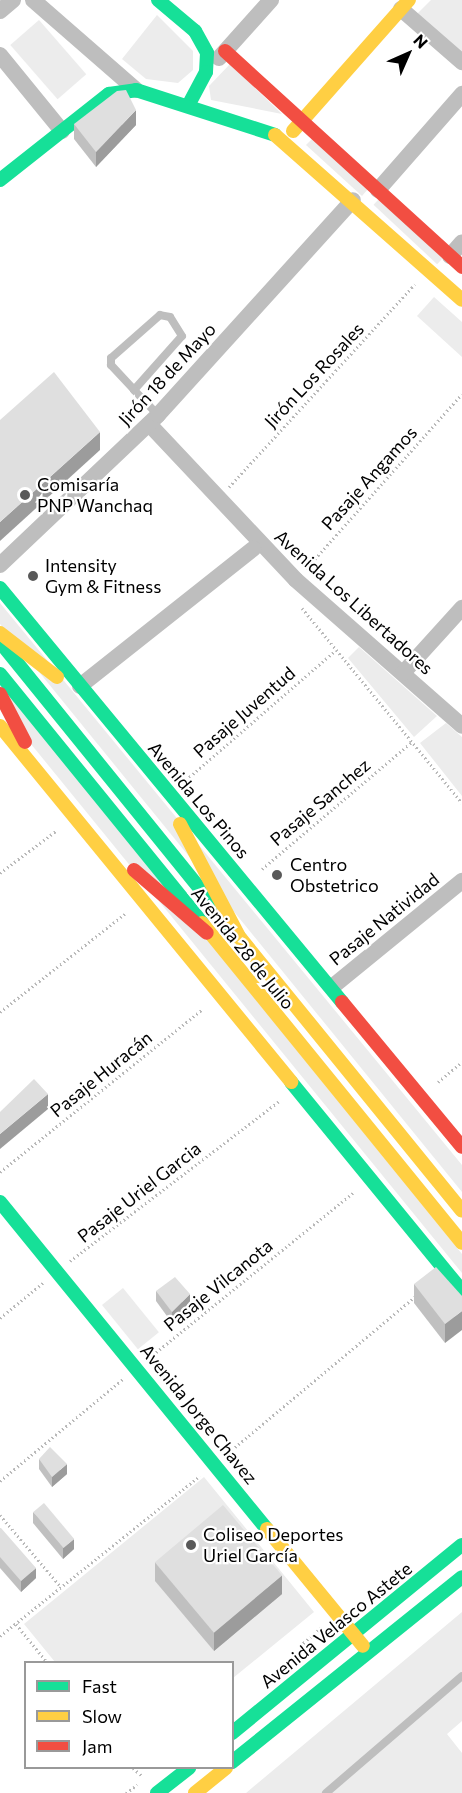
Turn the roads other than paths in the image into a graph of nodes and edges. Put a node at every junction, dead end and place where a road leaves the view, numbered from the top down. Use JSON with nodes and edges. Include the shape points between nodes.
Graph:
{"nodes":[{"id":1,"x":13,"y":0,"type":"edge"},
{"id":2,"x":33,"y":0,"type":"edge"},
{"id":3,"x":158,"y":0,"type":"edge"},
{"id":4,"x":271,"y":0,"type":"edge"},
{"id":5,"x":405,"y":5,"type":"edge"},
{"id":6,"x":0,"y":11,"type":"edge"},
{"id":7,"x":225,"y":51,"type":"junction"},
{"id":8,"x":0,"y":55,"type":"edge"},
{"id":9,"x":462,"y":62,"type":"edge"},
{"id":10,"x":206,"y":72,"type":"junction"},
{"id":11,"x":135,"y":90,"type":"junction"},
{"id":12,"x":462,"y":94,"type":"edge"},
{"id":13,"x":188,"y":106,"type":"junction"},
{"id":14,"x":305,"y":122,"type":"junction"},
{"id":15,"x":62,"y":131,"type":"junction"},
{"id":16,"x":280,"y":137,"type":"junction"},
{"id":17,"x":0,"y":180,"type":"edge"},
{"id":18,"x":378,"y":190,"type":"junction"},
{"id":19,"x":353,"y":200,"type":"junction"},
{"id":20,"x":462,"y":242,"type":"edge"},
{"id":21,"x":456,"y":262,"type":"edge"},
{"id":22,"x":462,"y":300,"type":"edge"},
{"id":23,"x":135,"y":390,"type":"junction"},
{"id":24,"x":153,"y":419,"type":"junction"},
{"id":25,"x":253,"y":549,"type":"dead end"},
{"id":26,"x":0,"y":565,"type":"edge"},
{"id":27,"x":0,"y":588,"type":"edge"},
{"id":28,"x":462,"y":608,"type":"edge"},
{"id":29,"x":0,"y":633,"type":"edge"},
{"id":30,"x":0,"y":641,"type":"edge"},
{"id":31,"x":403,"y":673,"type":"junction"},
{"id":32,"x":0,"y":674,"type":"edge"},
{"id":33,"x":80,"y":686,"type":"junction"},
{"id":34,"x":0,"y":694,"type":"edge"},
{"id":35,"x":0,"y":726,"type":"edge"},
{"id":36,"x":462,"y":726,"type":"edge"},
{"id":37,"x":127,"y":742,"type":"junction"},
{"id":38,"x":154,"y":774,"type":"junction"},
{"id":39,"x":48,"y":786,"type":"junction"},
{"id":40,"x":85,"y":830,"type":"junction"},
{"id":41,"x":462,"y":881,"type":"edge"},
{"id":42,"x":207,"y":933,"type":"junction"},
{"id":43,"x":241,"y":940,"type":"junction"},
{"id":44,"x":332,"y":987,"type":"junction"},
{"id":45,"x":462,"y":1148,"type":"edge"},
{"id":46,"x":0,"y":1202,"type":"edge"},
{"id":47,"x":462,"y":1211,"type":"edge"},
{"id":48,"x":462,"y":1243,"type":"edge"},
{"id":49,"x":462,"y":1291,"type":"edge"},
{"id":50,"x":462,"y":1545,"type":"edge"},
{"id":51,"x":462,"y":1577,"type":"edge"},
{"id":52,"x":354,"y":1635,"type":"junction"},
{"id":53,"x":368,"y":1652,"type":"junction"},
{"id":54,"x":462,"y":1676,"type":"edge"},
{"id":55,"x":234,"y":1731,"type":"edge"},
{"id":56,"x":234,"y":1760,"type":"edge"},
{"id":57,"x":187,"y":1769,"type":"edge"},
{"id":58,"x":224,"y":1769,"type":"edge"},
{"id":59,"x":157,"y":1793,"type":"edge"},
{"id":60,"x":195,"y":1793,"type":"edge"},
{"id":61,"x":326,"y":1793,"type":"edge"}],
"edges":[{"from":1,"to":6,"type":"street"},
{"from":2,"to":11,"type":"street"},
{"from":3,"to":10,"type":"main road","via":[[203,43]]},
{"from":4,"to":7,"type":"street"},
{"from":5,"to":9,"type":"street"},
{"from":5,"to":14,"type":"main road"},
{"from":7,"to":10,"type":"street"},
{"from":7,"to":14,"type":"main road"},
{"from":8,"to":15,"type":"street"},
{"from":10,"to":13,"type":"main road"},
{"from":11,"to":13,"type":"main road"},
{"from":11,"to":15,"type":"main road","via":[[109,94]]},
{"from":12,"to":18,"type":"street"},
{"from":13,"to":16,"type":"main road"},
{"from":14,"to":16,"type":"main road"},
{"from":14,"to":18,"type":"main road"},
{"from":15,"to":17,"type":"main road"},
{"from":16,"to":19,"type":"main road"},
{"from":18,"to":21,"type":"main road"},
{"from":19,"to":22,"type":"main road"},
{"from":19,"to":24,"type":"street","name":"Jirón 18 de Mayo"},
{"from":20,"to":21,"type":"street"},
{"from":23,"to":23,"type":"lane","via":[[111,365],[111,358],[160,315],[170,316],[182,336]]},
{"from":23,"to":24,"type":"lane"},
{"from":24,"to":26,"type":"street","name":"Jirón 18 de Mayo"},
{"from":24,"to":31,"type":"street","name":"Avenida Los Libertadores","via":[[219,498],[296,580]]},
{"from":25,"to":33,"type":"street"},
{"from":27,"to":33,"type":"main road","name":"Avenida Los Pinos"},
{"from":28,"to":31,"type":"street"},
{"from":29,"to":37,"type":"main road"},
{"from":30,"to":43,"type":"main road","name":"Avenida 28 de Julio"},
{"from":31,"to":36,"type":"street","name":"Avenida Los Libertadores"},
{"from":32,"to":42,"type":"main road","name":"Avenida 28 de Julio"},
{"from":33,"to":37,"type":"main road","name":"Avenida Los Pinos"},
{"from":34,"to":39,"type":"main road"},
{"from":35,"to":39,"type":"main road"},
{"from":37,"to":38,"type":"main road","name":"Avenida Los Pinos"},
{"from":38,"to":43,"type":"main road"},
{"from":38,"to":44,"type":"main road","name":"Avenida Los Pinos"},
{"from":39,"to":40,"type":"main road"},
{"from":40,"to":42,"type":"main road"},
{"from":40,"to":49,"type":"main road"},
{"from":41,"to":44,"type":"street","name":"Pasaje Natividad"},
{"from":42,"to":48,"type":"main road","name":"Avenida 28 de Julio"},
{"from":43,"to":47,"type":"main road","name":"Avenida 28 de Julio"},
{"from":44,"to":45,"type":"main road","name":"Avenida Los Pinos"},
{"from":46,"to":52,"type":"main road","name":"Avenida Jorge Chavez"},
{"from":50,"to":52,"type":"main road","name":"Avenida Velasco Astete"},
{"from":51,"to":53,"type":"main road"},
{"from":52,"to":53,"type":"main road","name":"Avenida Jorge Chavez"},
{"from":52,"to":55,"type":"main road","name":"Avenida Velasco Astete"},
{"from":53,"to":56,"type":"main road"},
{"from":54,"to":61,"type":"lane"},
{"from":57,"to":59,"type":"main road"},
{"from":58,"to":60,"type":"main road"}]}
